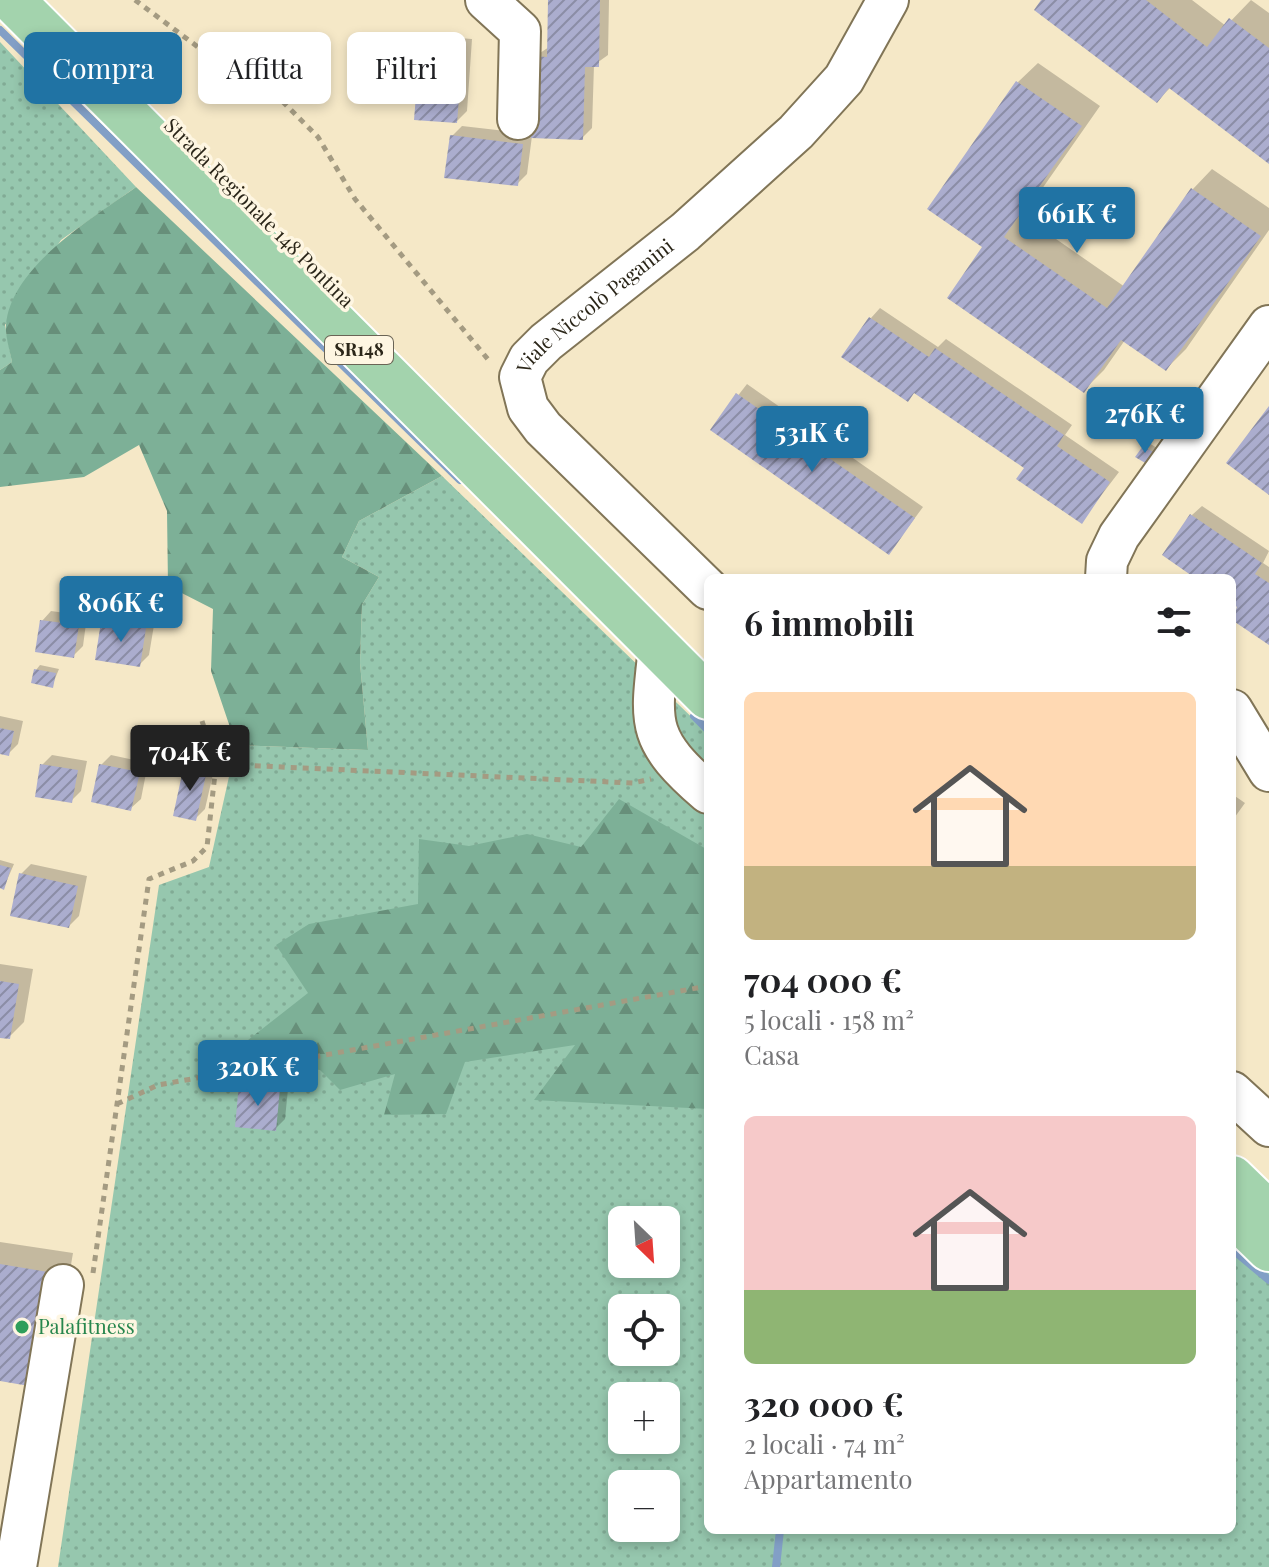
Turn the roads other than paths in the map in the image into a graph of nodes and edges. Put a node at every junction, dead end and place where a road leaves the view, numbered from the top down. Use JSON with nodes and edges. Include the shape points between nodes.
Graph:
{"nodes":[{"id":1,"x":12,"y":0,"type":"edge"},
{"id":2,"x":43,"y":0,"type":"edge"},
{"id":3,"x":486,"y":0,"type":"edge"},
{"id":4,"x":900,"y":0,"type":"edge"},
{"id":5,"x":880,"y":16,"type":"edge"},
{"id":6,"x":518,"y":119,"type":"dead end"},
{"id":7,"x":1269,"y":326,"type":"edge"},
{"id":8,"x":1106,"y":574,"type":"edge"},
{"id":9,"x":704,"y":585,"type":"edge"},
{"id":10,"x":659,"y":648,"type":"junction"},
{"id":11,"x":704,"y":670,"type":"edge"},
{"id":12,"x":704,"y":671,"type":"edge"},
{"id":13,"x":1236,"y":717,"type":"edge"},
{"id":14,"x":1269,"y":771,"type":"edge"},
{"id":15,"x":704,"y":790,"type":"edge"},
{"id":16,"x":1236,"y":1096,"type":"edge"},
{"id":17,"x":1269,"y":1126,"type":"edge"},
{"id":18,"x":1236,"y":1182,"type":"edge"},
{"id":19,"x":1269,"y":1214,"type":"edge"},
{"id":20,"x":1236,"y":1217,"type":"edge"},
{"id":21,"x":1269,"y":1249,"type":"edge"},
{"id":22,"x":78,"y":1280,"type":"road end"},
{"id":23,"x":16,"y":1567,"type":"edge"}],
"edges":[{"from":1,"to":10,"type":"main road","name":"Strada Regionale 148 Pontina","number":"SR148"},
{"from":2,"to":11,"type":"main road","name":"Strada Regionale 148 Pontina","number":"SR148","via":[[313,265]]},
{"from":3,"to":6,"type":"street","via":[[520,31]]},
{"from":4,"to":5,"type":"street","name":"Viale Niccolò Paganini"},
{"from":5,"to":9,"type":"street","name":"Viale Niccolò Paganini","via":[[844,79],[796,132],[695,224],[546,342],[524,367],[520,386],[543,428]]},
{"from":7,"to":8,"type":"street","via":[[1119,536]]},
{"from":10,"to":12,"type":"main road","name":"Strada Regionale 148 Pontina","number":"SR148"},
{"from":10,"to":15,"type":"street","via":[[651,715],[676,765]]},
{"from":13,"to":14,"type":"street"},
{"from":16,"to":17,"type":"street"},
{"from":18,"to":19,"type":"main road"},
{"from":20,"to":21,"type":"main road"},
{"from":22,"to":23,"type":"street"}]}
